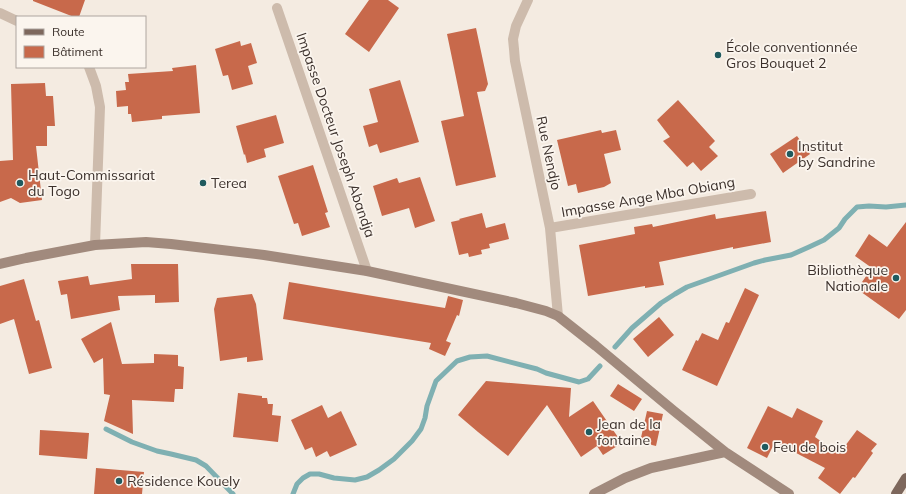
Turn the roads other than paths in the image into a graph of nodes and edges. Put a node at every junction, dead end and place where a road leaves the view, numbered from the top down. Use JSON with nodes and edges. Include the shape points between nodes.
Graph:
{"nodes":[{"id":1,"x":528,"y":0,"type":"edge"},
{"id":2,"x":277,"y":8,"type":"dead end"},
{"id":3,"x":0,"y":13,"type":"edge"},
{"id":4,"x":16,"y":21,"type":"edge"},
{"id":5,"x":89,"y":68,"type":"edge"},
{"id":6,"x":751,"y":194,"type":"dead end"},
{"id":7,"x":550,"y":228,"type":"junction"},
{"id":8,"x":95,"y":245,"type":"junction"},
{"id":9,"x":0,"y":264,"type":"edge"},
{"id":10,"x":367,"y":271,"type":"junction"},
{"id":11,"x":558,"y":316,"type":"junction"},
{"id":12,"x":725,"y":452,"type":"junction"},
{"id":13,"x":906,"y":478,"type":"edge"},
{"id":14,"x":594,"y":494,"type":"edge"},
{"id":15,"x":789,"y":494,"type":"edge"},
{"id":16,"x":896,"y":494,"type":"edge"}],
"edges":[{"from":1,"to":7,"type":"street","name":"Rue Nendjo","via":[[513,39],[515,61]]},
{"from":2,"to":10,"type":"street","name":"Impasse Docteur Joseph Abandja"},
{"from":3,"to":4,"type":"street"},
{"from":5,"to":8,"type":"street","via":[[100,107]]},
{"from":6,"to":7,"type":"street","name":"Impasse Ange Mba Obiang"},
{"from":7,"to":11,"type":"street","name":"Rue Nendjo"},
{"from":8,"to":9,"type":"street"},
{"from":8,"to":10,"type":"street","via":[[140,242],[171,244]]},
{"from":10,"to":11,"type":"street","via":[[516,303]]},
{"from":11,"to":12,"type":"street"},
{"from":12,"to":14,"type":"street","via":[[651,468]]},
{"from":12,"to":15,"type":"street"},
{"from":13,"to":16,"type":"main road"}]}
